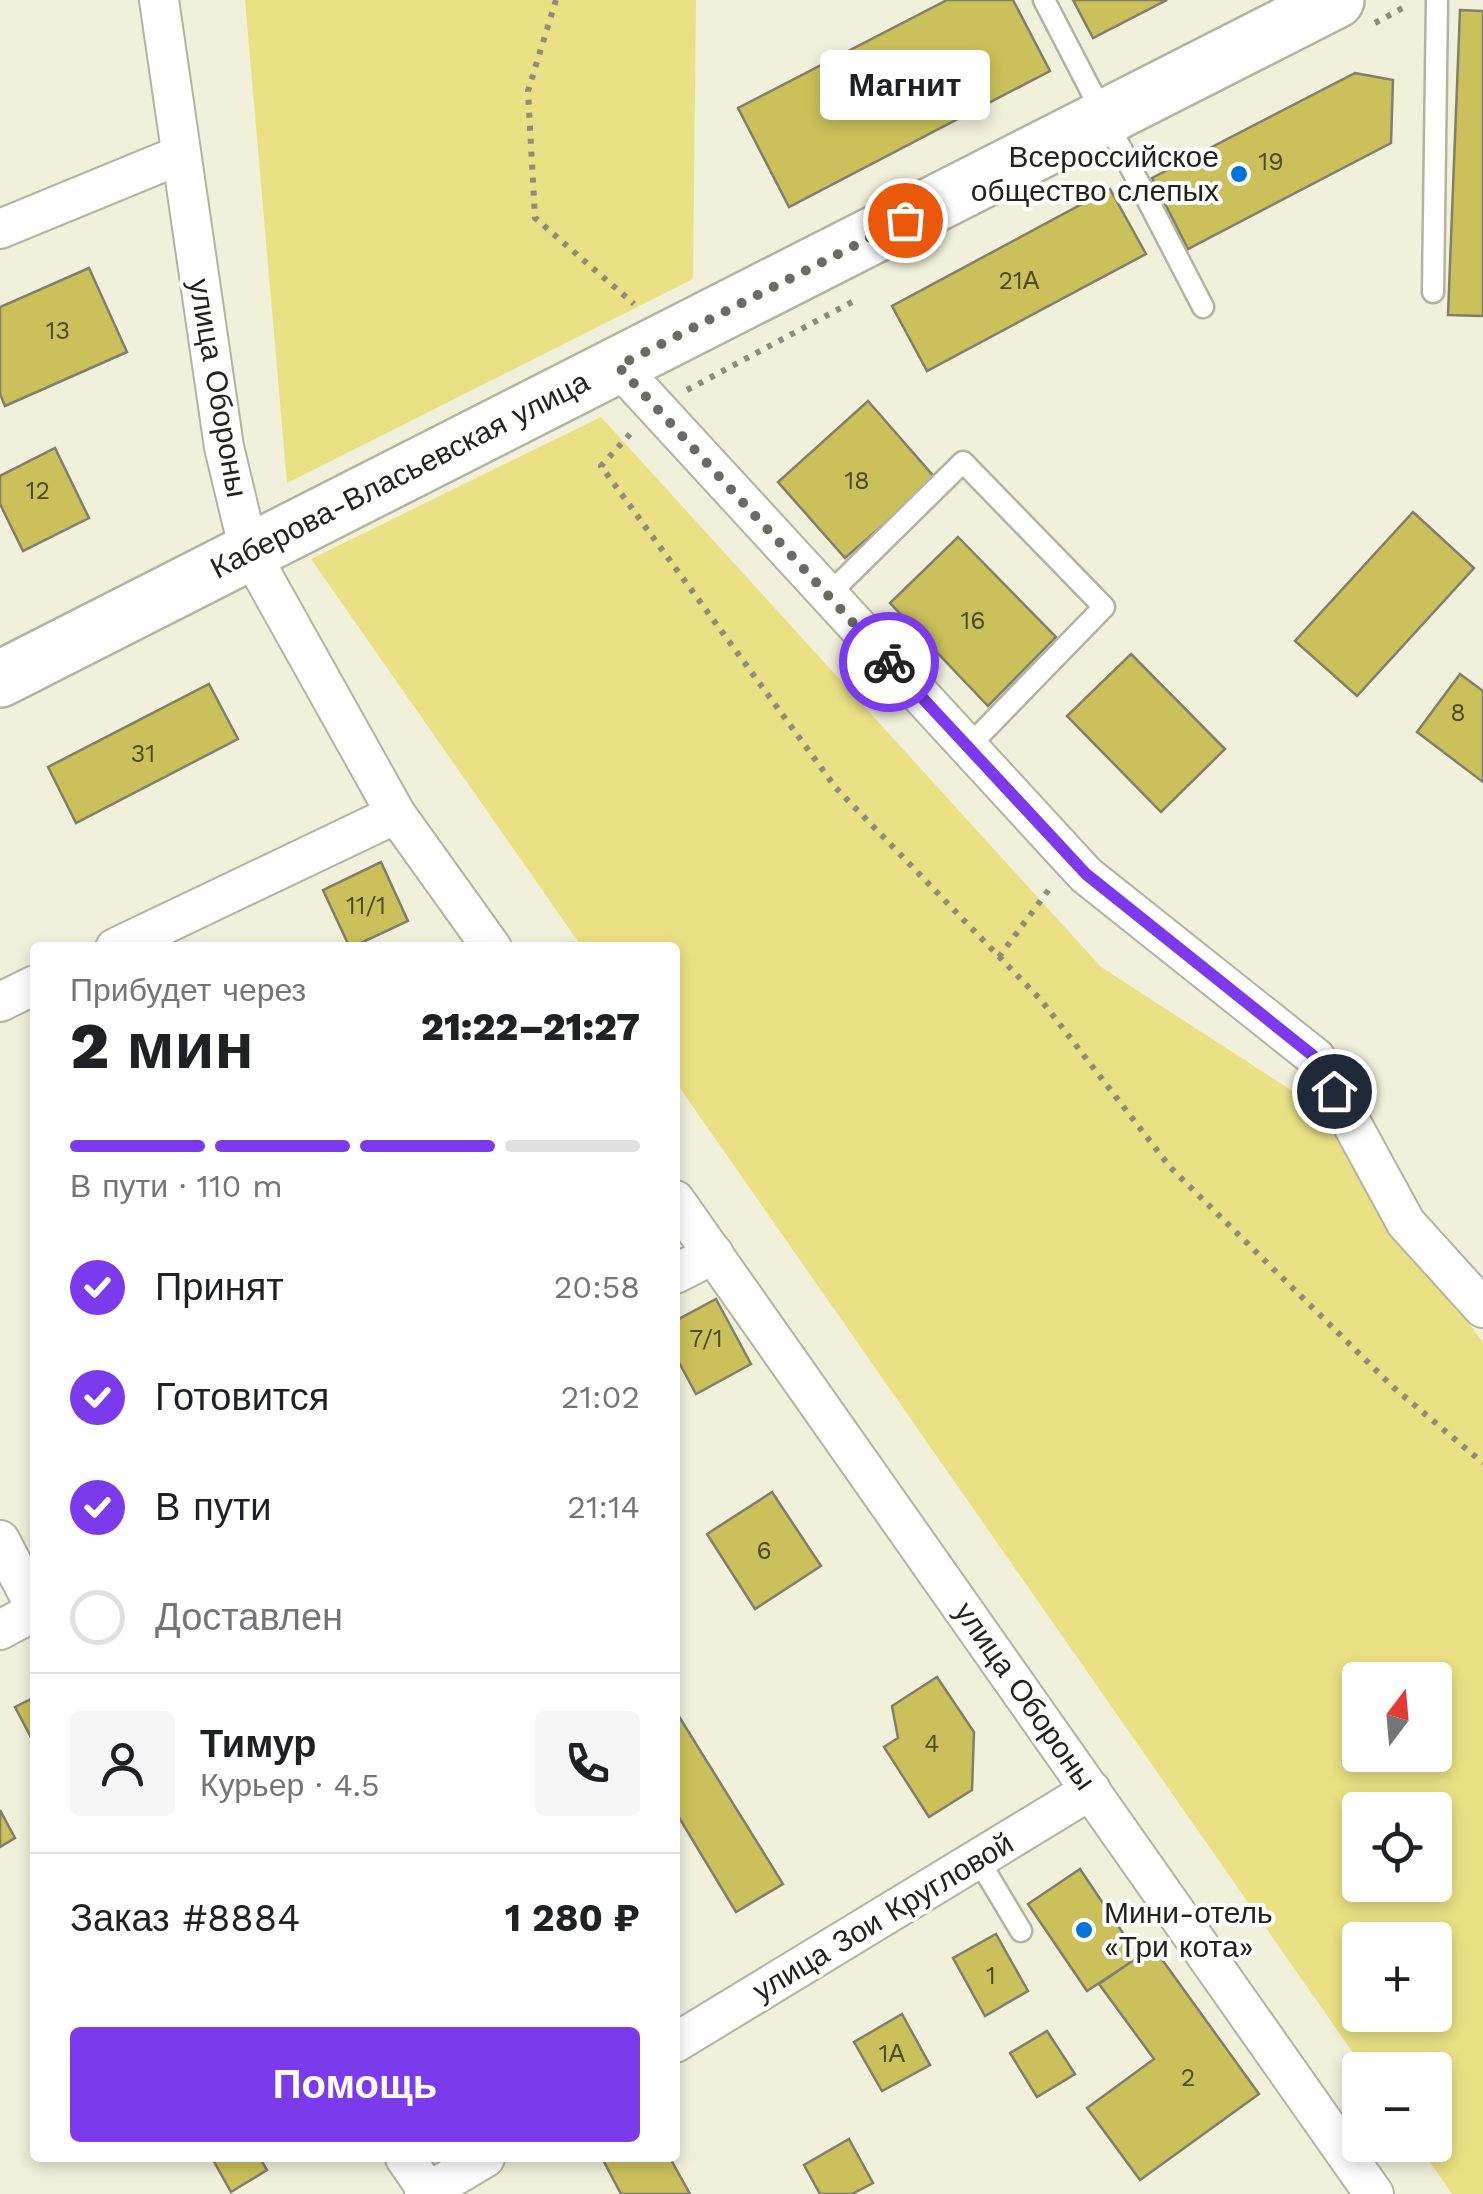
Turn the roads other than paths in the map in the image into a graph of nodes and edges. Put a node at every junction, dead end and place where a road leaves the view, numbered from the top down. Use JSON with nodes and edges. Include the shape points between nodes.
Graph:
{"nodes":[{"id":1,"x":159,"y":0,"type":"edge"},
{"id":2,"x":1044,"y":0,"type":"edge"},
{"id":3,"x":1336,"y":0,"type":"edge"},
{"id":4,"x":1437,"y":0,"type":"edge"},
{"id":5,"x":1105,"y":118,"type":"junction"},
{"id":6,"x":180,"y":155,"type":"junction"},
{"id":7,"x":0,"y":229,"type":"edge"},
{"id":8,"x":1433,"y":292,"type":"dead end"},
{"id":9,"x":1202,"y":307,"type":"dead end"},
{"id":10,"x":618,"y":366,"type":"junction"},
{"id":11,"x":249,"y":551,"type":"junction"},
{"id":12,"x":828,"y":595,"type":"junction"},
{"id":13,"x":0,"y":679,"type":"edge"},
{"id":14,"x":968,"y":747,"type":"junction"},
{"id":15,"x":396,"y":814,"type":"junction"},
{"id":16,"x":127,"y":942,"type":"edge"},
{"id":17,"x":488,"y":942,"type":"edge"},
{"id":18,"x":30,"y":987,"type":"edge"},
{"id":19,"x":0,"y":1002,"type":"edge"},
{"id":20,"x":680,"y":1207,"type":"edge"},
{"id":21,"x":714,"y":1254,"type":"junction"},
{"id":22,"x":680,"y":1271,"type":"edge"},
{"id":23,"x":1483,"y":1308,"type":"edge"},
{"id":24,"x":0,"y":1540,"type":"edge"},
{"id":25,"x":30,"y":1599,"type":"edge"},
{"id":26,"x":30,"y":1612,"type":"edge"},
{"id":27,"x":0,"y":1630,"type":"edge"},
{"id":28,"x":1091,"y":1790,"type":"junction"},
{"id":29,"x":978,"y":1859,"type":"junction"},
{"id":30,"x":1021,"y":1931,"type":"dead end"},
{"id":31,"x":680,"y":2040,"type":"edge"},
{"id":32,"x":408,"y":2162,"type":"edge"},
{"id":33,"x":478,"y":2162,"type":"edge"},
{"id":34,"x":427,"y":2193,"type":"edge"},
{"id":35,"x":1374,"y":2194,"type":"edge"}],
"edges":[{"from":1,"to":6,"type":"street","name":"улица Обороны"},
{"from":2,"to":5,"type":"lane"},
{"from":3,"to":5,"type":"main road","name":"Каберова-Власьевская улица"},
{"from":4,"to":8,"type":"lane"},
{"from":5,"to":9,"type":"lane"},
{"from":5,"to":10,"type":"main road","name":"Каберова-Власьевская улица"},
{"from":6,"to":7,"type":"street"},
{"from":6,"to":11,"type":"street","name":"улица Обороны","via":[[224,447]]},
{"from":10,"to":11,"type":"main road","name":"Каберова-Власьевская улица"},
{"from":10,"to":12,"type":"street"},
{"from":11,"to":13,"type":"main road","name":"Каберова-Власьевская улица"},
{"from":11,"to":15,"type":"street","name":"улица Обороны"},
{"from":12,"to":14,"type":"street"},
{"from":12,"to":14,"type":"lane","via":[[963,462],[1104,607]]},
{"from":14,"to":23,"type":"street","via":[[1072,859],[1316,1058],[1406,1223]]},
{"from":15,"to":16,"type":"street"},
{"from":15,"to":17,"type":"street","name":"улица Обороны"},
{"from":18,"to":19,"type":"street"},
{"from":20,"to":21,"type":"street","name":"улица Обороны"},
{"from":21,"to":22,"type":"street"},
{"from":21,"to":28,"type":"street","name":"улица Обороны"},
{"from":24,"to":25,"type":"street"},
{"from":26,"to":27,"type":"street"},
{"from":28,"to":29,"type":"street","name":"улица Зои Кругловой"},
{"from":28,"to":35,"type":"street","name":"улица Обороны"},
{"from":29,"to":30,"type":"lane"},
{"from":29,"to":31,"type":"street","name":"улица Зои Кругловой"},
{"from":32,"to":34,"type":"street"},
{"from":33,"to":34,"type":"street"}]}
